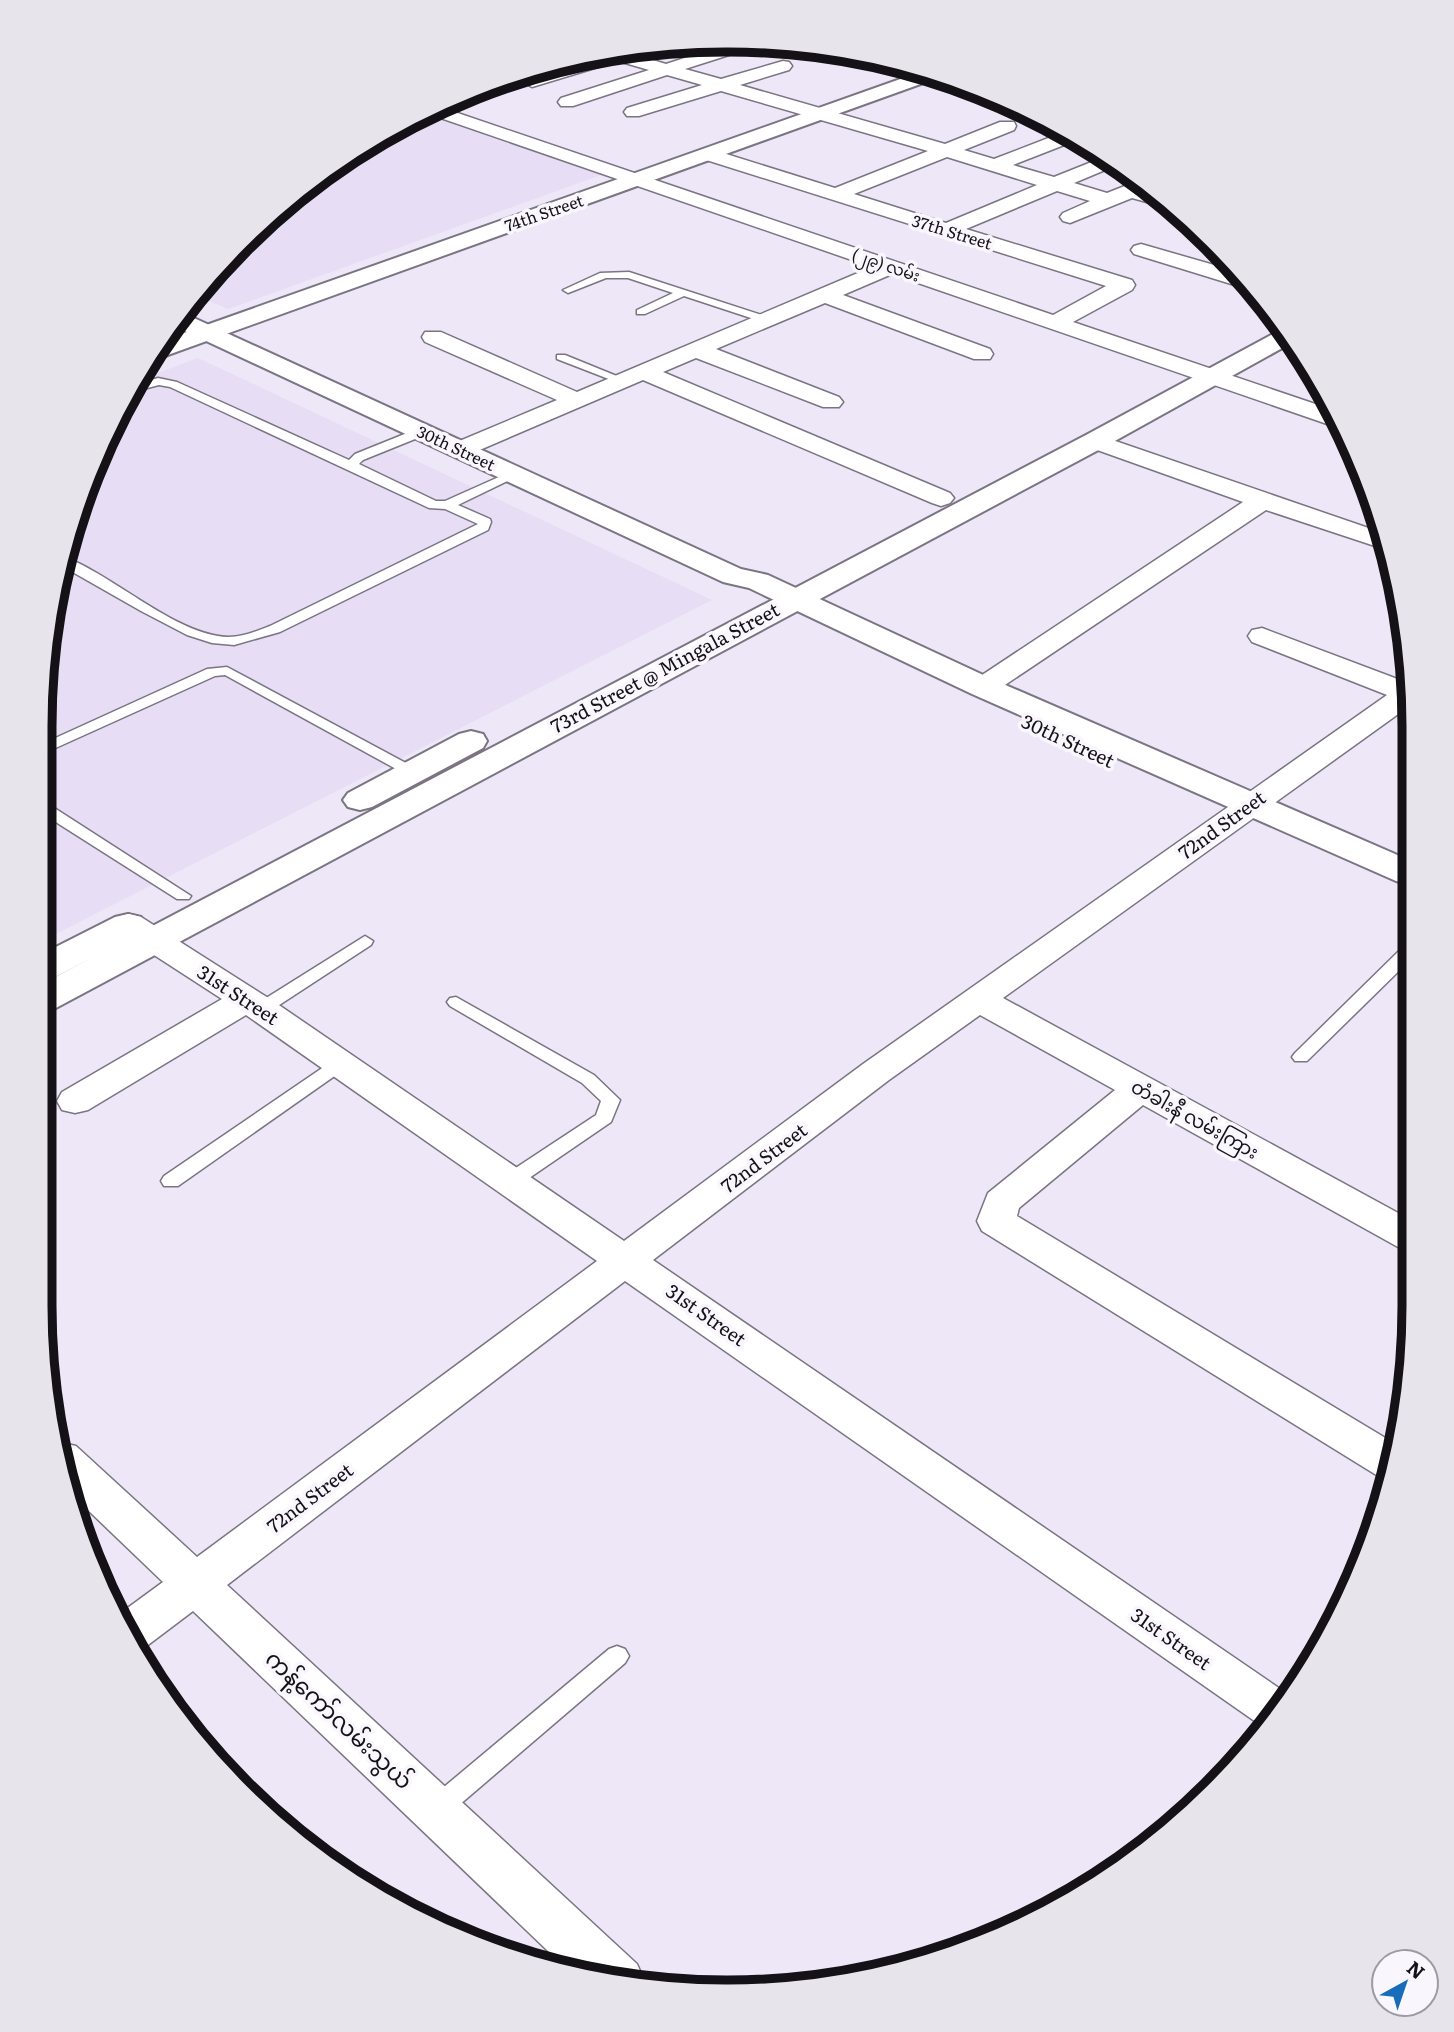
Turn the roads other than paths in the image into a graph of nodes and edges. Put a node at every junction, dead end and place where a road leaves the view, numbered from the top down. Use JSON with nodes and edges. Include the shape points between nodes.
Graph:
{"nodes":[{"id":1,"x":720,"y":52,"type":"edge"},
{"id":2,"x":631,"y":59,"type":"edge"},
{"id":3,"x":783,"y":66,"type":"dead end"},
{"id":4,"x":667,"y":70,"type":"junction"},
{"id":5,"x":554,"y":75,"type":"edge"},
{"id":6,"x":916,"y":79,"type":"edge"},
{"id":7,"x":532,"y":82,"type":"dead end"},
{"id":8,"x":718,"y":86,"type":"junction"},
{"id":9,"x":567,"y":102,"type":"dead end"},
{"id":10,"x":633,"y":112,"type":"dead end"},
{"id":11,"x":818,"y":113,"type":"junction"},
{"id":12,"x":446,"y":114,"type":"edge"},
{"id":13,"x":1007,"y":126,"type":"dead end"},
{"id":14,"x":1059,"y":140,"type":"edge"},
{"id":15,"x":949,"y":150,"type":"junction"},
{"id":16,"x":707,"y":155,"type":"junction"},
{"id":17,"x":1100,"y":165,"type":"edge"},
{"id":18,"x":993,"y":166,"type":"junction"},
{"id":19,"x":639,"y":180,"type":"junction"},
{"id":20,"x":1053,"y":184,"type":"junction"},
{"id":21,"x":1135,"y":190,"type":"edge"},
{"id":22,"x":834,"y":195,"type":"junction"},
{"id":23,"x":1108,"y":200,"type":"junction"},
{"id":24,"x":1070,"y":217,"type":"dead end"},
{"id":25,"x":946,"y":230,"type":"junction"},
{"id":26,"x":1141,"y":250,"type":"dead end"},
{"id":27,"x":891,"y":267,"type":"junction"},
{"id":28,"x":1228,"y":276,"type":"edge"},
{"id":29,"x":568,"y":290,"type":"dead end"},
{"id":30,"x":682,"y":293,"type":"junction"},
{"id":31,"x":826,"y":296,"type":"junction"},
{"id":32,"x":641,"y":312,"type":"dead end"},
{"id":33,"x":767,"y":320,"type":"junction"},
{"id":34,"x":1057,"y":322,"type":"junction"},
{"id":35,"x":187,"y":323,"type":"edge"},
{"id":36,"x":1269,"y":326,"type":"edge"},
{"id":37,"x":207,"y":332,"type":"junction"},
{"id":38,"x":433,"y":337,"type":"dead end"},
{"id":39,"x":1278,"y":338,"type":"edge"},
{"id":40,"x":171,"y":346,"type":"edge"},
{"id":41,"x":697,"y":350,"type":"junction"},
{"id":42,"x":982,"y":354,"type":"dead end"},
{"id":43,"x":561,"y":357,"type":"dead end"},
{"id":44,"x":1198,"y":372,"type":"junction"},
{"id":45,"x":633,"y":376,"type":"junction"},
{"id":46,"x":146,"y":385,"type":"edge"},
{"id":47,"x":576,"y":400,"type":"junction"},
{"id":48,"x":831,"y":402,"type":"dead end"},
{"id":49,"x":1325,"y":415,"type":"edge"},
{"id":50,"x":421,"y":432,"type":"junction"},
{"id":51,"x":1095,"y":441,"type":"junction"},
{"id":52,"x":459,"y":450,"type":"junction"},
{"id":53,"x":351,"y":465,"type":"junction"},
{"id":54,"x":514,"y":475,"type":"junction"},
{"id":55,"x":941,"y":498,"type":"junction"},
{"id":56,"x":1263,"y":500,"type":"junction"},
{"id":57,"x":447,"y":505,"type":"junction"},
{"id":58,"x":1375,"y":540,"type":"edge"},
{"id":59,"x":72,"y":566,"type":"edge"},
{"id":60,"x":768,"y":593,"type":"junction"},
{"id":61,"x":1262,"y":636,"type":"dead end"},
{"id":62,"x":226,"y":642,"type":"junction"},
{"id":63,"x":212,"y":672,"type":"junction"},
{"id":64,"x":983,"y":687,"type":"junction"},
{"id":65,"x":1401,"y":695,"type":"edge"},
{"id":66,"x":1401,"y":701,"type":"edge"},
{"id":67,"x":52,"y":745,"type":"edge"},
{"id":68,"x":412,"y":772,"type":"junction"},
{"id":69,"x":1243,"y":810,"type":"junction"},
{"id":70,"x":52,"y":813,"type":"edge"},
{"id":71,"x":1402,"y":870,"type":"edge"},
{"id":72,"x":1402,"y":893,"type":"edge"},
{"id":73,"x":183,"y":896,"type":"junction"},
{"id":74,"x":142,"y":932,"type":"junction"},
{"id":75,"x":365,"y":942,"type":"dead end"},
{"id":76,"x":52,"y":956,"type":"edge"},
{"id":77,"x":1402,"y":958,"type":"edge"},
{"id":78,"x":52,"y":993,"type":"edge"},
{"id":79,"x":979,"y":1000,"type":"junction"},
{"id":80,"x":456,"y":1002,"type":"dead end"},
{"id":81,"x":254,"y":1005,"type":"junction"},
{"id":82,"x":1301,"y":1057,"type":"dead end"},
{"id":83,"x":340,"y":1064,"type":"junction"},
{"id":84,"x":1140,"y":1089,"type":"junction"},
{"id":85,"x":75,"y":1101,"type":"dead end"},
{"id":86,"x":171,"y":1181,"type":"dead end"},
{"id":87,"x":509,"y":1181,"type":"junction"},
{"id":88,"x":1402,"y":1232,"type":"edge"},
{"id":89,"x":627,"y":1260,"type":"junction"},
{"id":90,"x":1384,"y":1459,"type":"edge"},
{"id":91,"x":72,"y":1469,"type":"edge"},
{"id":92,"x":194,"y":1585,"type":"junction"},
{"id":93,"x":136,"y":1628,"type":"edge"},
{"id":94,"x":617,"y":1656,"type":"dead end"},
{"id":95,"x":1269,"y":1707,"type":"edge"},
{"id":96,"x":435,"y":1810,"type":"junction"},
{"id":97,"x":603,"y":1968,"type":"edge"}],
"edges":[{"from":1,"to":4,"type":"street"},
{"from":2,"to":4,"type":"street"},
{"from":3,"to":8,"type":"street"},
{"from":4,"to":8,"type":"street"},
{"from":4,"to":9,"type":"street"},
{"from":5,"to":7,"type":"street"},
{"from":6,"to":11,"type":"main road","name":"74th Street"},
{"from":8,"to":10,"type":"street"},
{"from":8,"to":11,"type":"street"},
{"from":11,"to":15,"type":"street"},
{"from":11,"to":16,"type":"main road","name":"74th Street"},
{"from":12,"to":19,"type":"street","name":"(၂၉) လမ်း"},
{"from":13,"to":15,"type":"street"},
{"from":14,"to":18,"type":"street"},
{"from":15,"to":18,"type":"street"},
{"from":15,"to":22,"type":"street"},
{"from":16,"to":19,"type":"main road","name":"74th Street"},
{"from":16,"to":22,"type":"street","name":"37th Street"},
{"from":17,"to":20,"type":"street"},
{"from":18,"to":20,"type":"street"},
{"from":19,"to":27,"type":"street","name":"(၂၉) လမ်း"},
{"from":19,"to":37,"type":"main road","name":"74th Street"},
{"from":20,"to":23,"type":"street"},
{"from":20,"to":25,"type":"street"},
{"from":21,"to":23,"type":"street"},
{"from":22,"to":25,"type":"street","name":"37th Street"},
{"from":23,"to":24,"type":"street"},
{"from":25,"to":34,"type":"street","name":"37th Street","via":[[1124,285]]},
{"from":26,"to":28,"type":"street"},
{"from":27,"to":31,"type":"street"},
{"from":27,"to":34,"type":"street","name":"(၂၉) လမ်း"},
{"from":29,"to":30,"type":"lane","via":[[616,274]]},
{"from":30,"to":32,"type":"lane"},
{"from":30,"to":33,"type":"lane"},
{"from":31,"to":33,"type":"street"},
{"from":31,"to":42,"type":"street"},
{"from":33,"to":41,"type":"street"},
{"from":34,"to":44,"type":"street","name":"(၂၉) လမ်း"},
{"from":35,"to":37,"type":"main road","name":"30th Street"},
{"from":36,"to":44,"type":"main road","name":"73rd Street @ Mingala Street"},
{"from":37,"to":40,"type":"main road","name":"74th Street"},
{"from":37,"to":50,"type":"main road","name":"30th Street"},
{"from":38,"to":47,"type":"street"},
{"from":39,"to":44,"type":"main road","name":"73rd Street @ Mingala Street"},
{"from":41,"to":45,"type":"street"},
{"from":41,"to":48,"type":"street"},
{"from":43,"to":45,"type":"lane"},
{"from":44,"to":49,"type":"street","name":"(၂၉) လမ်း"},
{"from":44,"to":51,"type":"main road","name":"73rd Street @ Mingala Street"},
{"from":44,"to":55,"type":"main road","name":"73rd Street @ Mingala Street"},
{"from":45,"to":47,"type":"street"},
{"from":45,"to":55,"type":"street"},
{"from":46,"to":53,"type":"lane","via":[[173,384]]},
{"from":47,"to":52,"type":"street"},
{"from":50,"to":52,"type":"main road","name":"30th Street"},
{"from":50,"to":53,"type":"lane","via":[[359,457]]},
{"from":51,"to":56,"type":"street"},
{"from":51,"to":60,"type":"main road","name":"73rd Street @ Mingala Street"},
{"from":52,"to":54,"type":"main road","name":"30th Street"},
{"from":53,"to":57,"type":"lane","via":[[434,505]]},
{"from":54,"to":57,"type":"lane"},
{"from":54,"to":60,"type":"main road","name":"30th Street"},
{"from":55,"to":60,"type":"main road","name":"73rd Street @ Mingala Street"},
{"from":56,"to":58,"type":"street"},
{"from":56,"to":64,"type":"street"},
{"from":57,"to":62,"type":"lane","via":[[485,522],[483,527],[275,629]]},
{"from":59,"to":62,"type":"lane","via":[[179,626]]},
{"from":60,"to":64,"type":"main road","name":"30th Street"},
{"from":60,"to":68,"type":"main road","name":"73rd Street @ Mingala Street"},
{"from":60,"to":69,"type":"main road","name":"30th Street"},
{"from":60,"to":74,"type":"main road","name":"73rd Street @ Mingala Street"},
{"from":61,"to":65,"type":"street"},
{"from":62,"to":63,"type":"lane"},
{"from":63,"to":67,"type":"lane"},
{"from":63,"to":68,"type":"lane","via":[[227,671]]},
{"from":64,"to":69,"type":"main road","name":"30th Street"},
{"from":66,"to":69,"type":"street","name":"72nd Street"},
{"from":68,"to":73,"type":"main road","name":"73rd Street @ Mingala Street"},
{"from":69,"to":71,"type":"main road","name":"30th Street"},
{"from":69,"to":72,"type":"main road","name":"30th Street"},
{"from":69,"to":79,"type":"street","name":"72nd Street"},
{"from":70,"to":73,"type":"lane"},
{"from":73,"to":74,"type":"main road","name":"73rd Street @ Mingala Street"},
{"from":74,"to":76,"type":"main road","name":"73rd Street @ Mingala Street"},
{"from":74,"to":78,"type":"main road","name":"73rd Street @ Mingala Street"},
{"from":74,"to":81,"type":"street","name":"31st Street"},
{"from":75,"to":81,"type":"lane"},
{"from":77,"to":82,"type":"lane"},
{"from":79,"to":84,"type":"street","name":"တံခါးနီ လမ်းကြား"},
{"from":79,"to":89,"type":"street","name":"72nd Street"},
{"from":80,"to":87,"type":"lane","via":[[588,1079],[611,1100],[604,1118]]},
{"from":81,"to":83,"type":"street","name":"31st Street"},
{"from":81,"to":85,"type":"street"},
{"from":83,"to":86,"type":"lane"},
{"from":83,"to":87,"type":"street","name":"31st Street"},
{"from":84,"to":88,"type":"street","name":"တံခါးနီ လမ်းကြား"},
{"from":84,"to":90,"type":"street","via":[[1002,1202],[996,1221]]},
{"from":87,"to":89,"type":"street","name":"31st Street"},
{"from":89,"to":92,"type":"street","name":"72nd Street"},
{"from":89,"to":95,"type":"street","name":"31st Street"},
{"from":91,"to":92,"type":"street","name":"ကန့်ကော်လမ်းသွယ်"},
{"from":92,"to":93,"type":"street","name":"72nd Street"},
{"from":92,"to":96,"type":"street","name":"ကန့်ကော်လမ်းသွယ်"},
{"from":94,"to":96,"type":"lane"},
{"from":96,"to":97,"type":"street","name":"ကန့်ကော်လမ်းသွယ်"}]}
